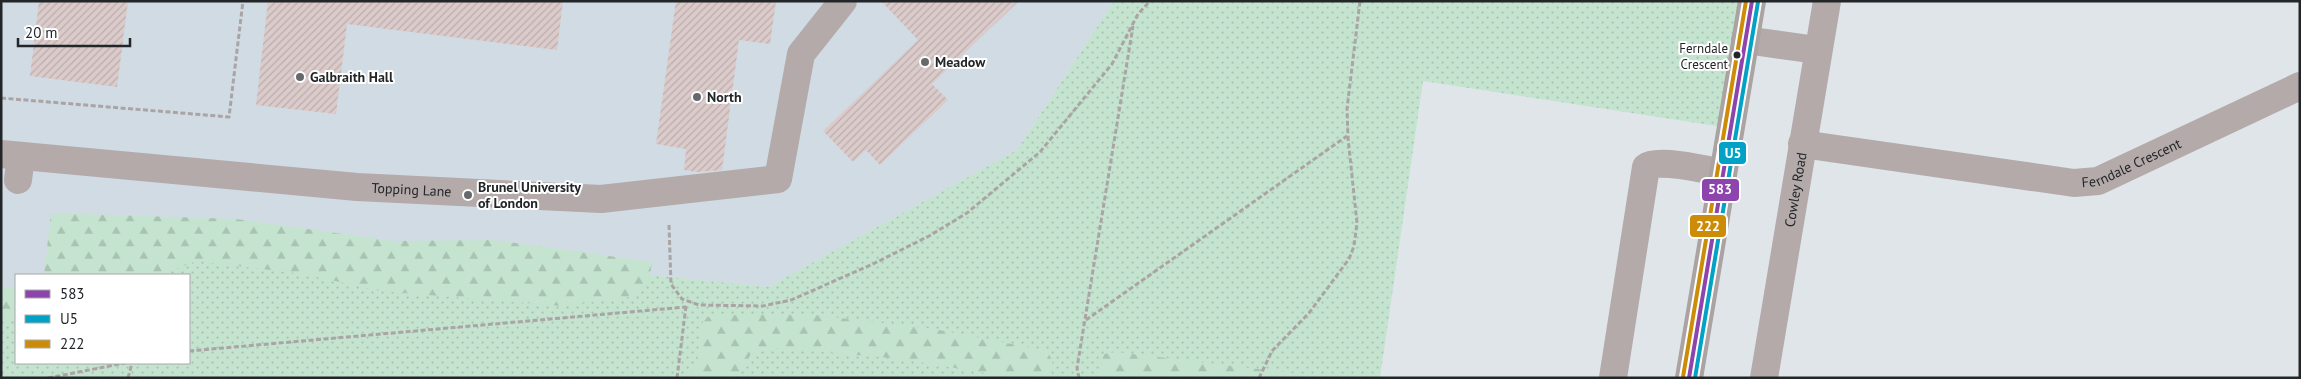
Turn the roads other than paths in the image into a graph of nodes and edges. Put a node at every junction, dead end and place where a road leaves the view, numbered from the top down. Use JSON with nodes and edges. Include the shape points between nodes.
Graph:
{"nodes":[{"id":1,"x":843,"y":1,"type":"edge"},
{"id":2,"x":1752,"y":1,"type":"edge"},
{"id":3,"x":1827,"y":1,"type":"edge"},
{"id":4,"x":1746,"y":40,"type":"junction"},
{"id":5,"x":1817,"y":50,"type":"junction"},
{"id":6,"x":2300,"y":86,"type":"edge"},
{"id":7,"x":1802,"y":144,"type":"junction"},
{"id":8,"x":14,"y":163,"type":"edge"},
{"id":9,"x":1723,"y":173,"type":"junction"},
{"id":10,"x":1613,"y":378,"type":"edge"},
{"id":11,"x":1689,"y":378,"type":"edge"},
{"id":12,"x":1764,"y":378,"type":"edge"}],
"edges":[{"from":1,"to":8,"type":"street","name":"Topping Lane","via":[[801,54],[778,180],[601,199],[357,187]]},
{"from":2,"to":4,"type":"main road"},
{"from":3,"to":5,"type":"street","name":"Cowley Road"},
{"from":4,"to":5,"type":"street"},
{"from":4,"to":9,"type":"main road"},
{"from":5,"to":7,"type":"street","name":"Cowley Road"},
{"from":6,"to":7,"type":"street","name":"Ferndale Crescent","via":[[2098,181],[2074,183]]},
{"from":7,"to":12,"type":"street","name":"Cowley Road"},
{"from":9,"to":10,"type":"street","via":[[1668,165],[1646,167]]},
{"from":9,"to":11,"type":"main road"}]}
